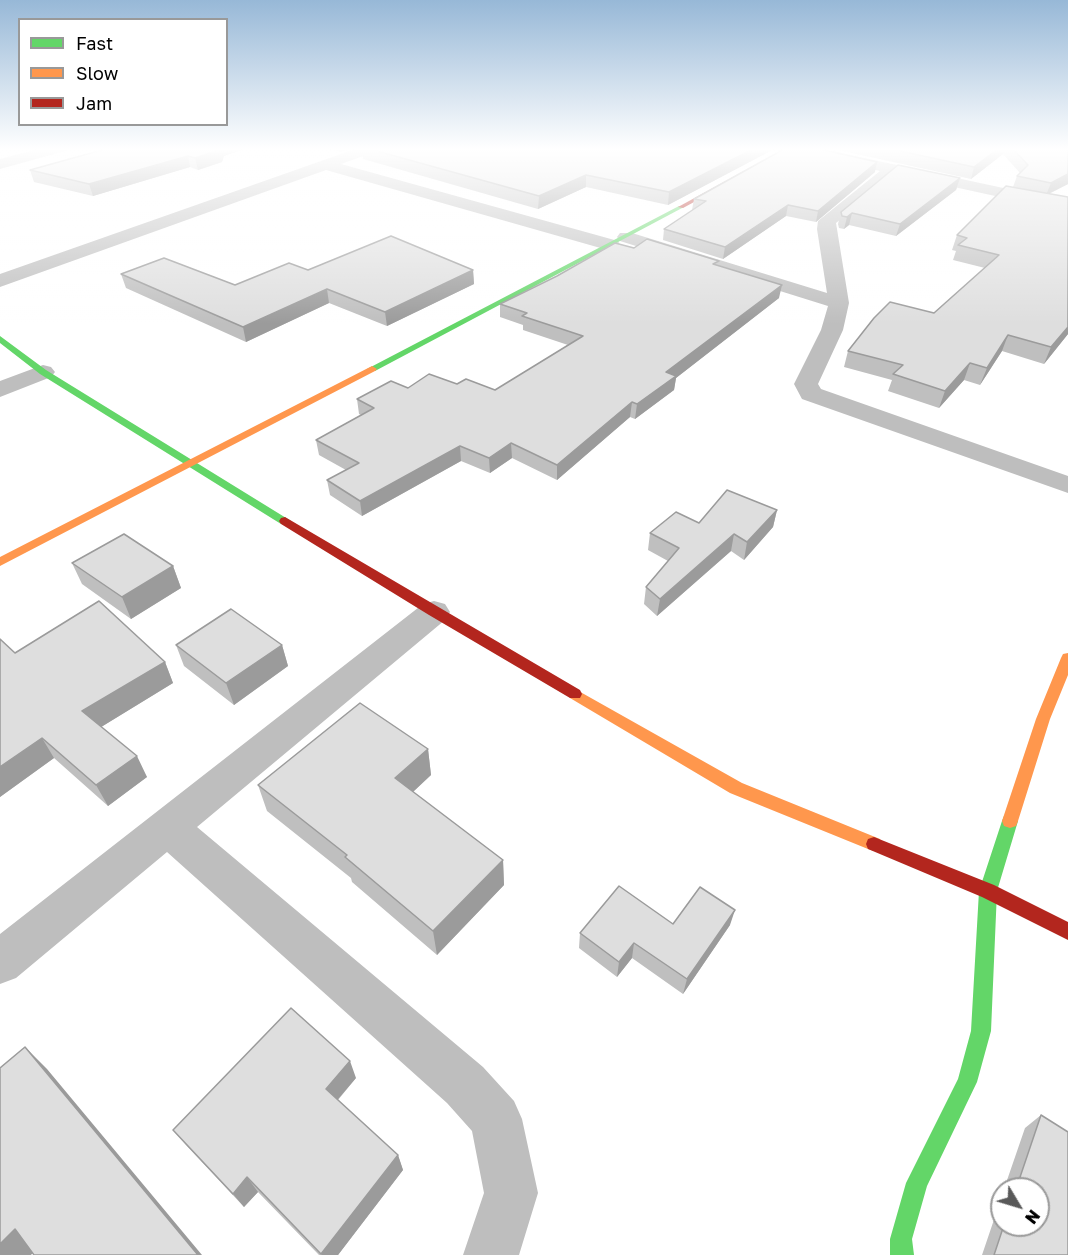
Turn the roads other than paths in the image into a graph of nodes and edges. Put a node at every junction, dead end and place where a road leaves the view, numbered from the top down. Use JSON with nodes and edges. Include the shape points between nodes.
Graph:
{"nodes":[{"id":1,"x":210,"y":207,"type":"edge"},
{"id":2,"x":486,"y":207,"type":"edge"},
{"id":3,"x":688,"y":207,"type":"edge"},
{"id":4,"x":845,"y":207,"type":"edge"},
{"id":5,"x":618,"y":241,"type":"junction"},
{"id":6,"x":0,"y":281,"type":"edge"},
{"id":7,"x":839,"y":303,"type":"junction"},
{"id":8,"x":0,"y":339,"type":"edge"},
{"id":9,"x":43,"y":372,"type":"junction"},
{"id":10,"x":0,"y":390,"type":"edge"},
{"id":11,"x":190,"y":463,"type":"junction"},
{"id":12,"x":1068,"y":485,"type":"edge"},
{"id":13,"x":0,"y":562,"type":"edge"},
{"id":14,"x":434,"y":612,"type":"junction"},
{"id":15,"x":1068,"y":658,"type":"edge"},
{"id":16,"x":168,"y":827,"type":"junction"},
{"id":17,"x":988,"y":891,"type":"junction"},
{"id":18,"x":1068,"y":931,"type":"edge"},
{"id":19,"x":0,"y":962,"type":"edge"},
{"id":20,"x":491,"y":1255,"type":"edge"},
{"id":21,"x":902,"y":1255,"type":"edge"}],
"edges":[{"from":1,"to":6,"type":"street"},
{"from":2,"to":5,"type":"street"},
{"from":3,"to":5,"type":"street"},
{"from":4,"to":7,"type":"street","via":[[827,221],[826,229]]},
{"from":5,"to":7,"type":"street"},
{"from":5,"to":11,"type":"street"},
{"from":7,"to":12,"type":"street","via":[[832,330],[806,384],[811,394]]},
{"from":8,"to":9,"type":"street"},
{"from":9,"to":10,"type":"street"},
{"from":9,"to":11,"type":"street"},
{"from":11,"to":13,"type":"street"},
{"from":11,"to":14,"type":"street"},
{"from":14,"to":16,"type":"street"},
{"from":14,"to":17,"type":"street","via":[[736,788]]},
{"from":15,"to":17,"type":"street","via":[[1043,719]]},
{"from":16,"to":19,"type":"street"},
{"from":16,"to":20,"type":"street","via":[[465,1085],[496,1119],[511,1193]]},
{"from":17,"to":18,"type":"street"},
{"from":17,"to":21,"type":"street","via":[[981,1030],[967,1082],[917,1183],[901,1239]]}]}
